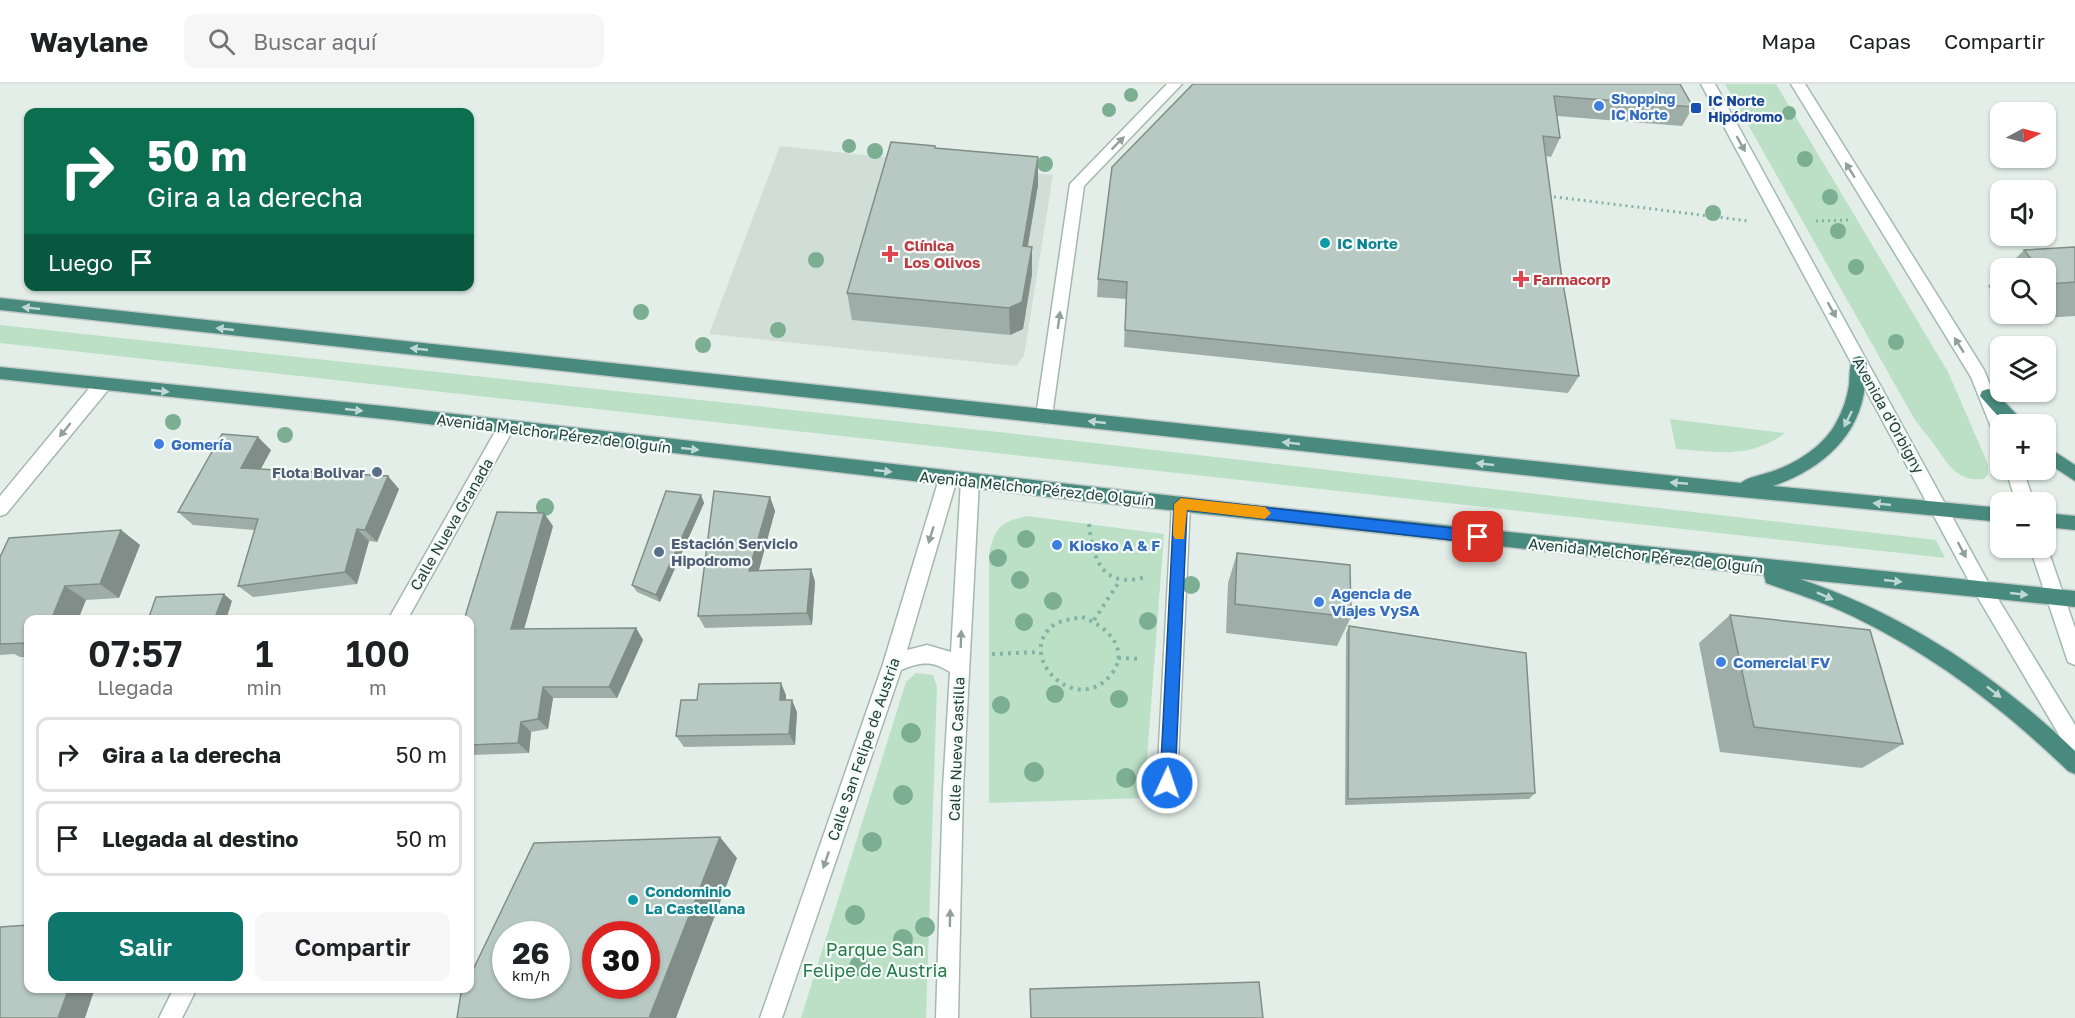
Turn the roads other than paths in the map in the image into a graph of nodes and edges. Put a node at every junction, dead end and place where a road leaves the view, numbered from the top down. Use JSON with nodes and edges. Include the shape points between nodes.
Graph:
{"nodes":[{"id":1,"x":1175,"y":84,"type":"edge"},
{"id":2,"x":1708,"y":84,"type":"edge"},
{"id":3,"x":1798,"y":84,"type":"edge"},
{"id":4,"x":0,"y":304,"type":"edge"},
{"id":5,"x":1860,"y":362,"type":"junction"},
{"id":6,"x":0,"y":373,"type":"edge"},
{"id":7,"x":102,"y":385,"type":"junction"},
{"id":8,"x":1988,"y":396,"type":"junction"},
{"id":9,"x":1994,"y":414,"type":"edge"},
{"id":10,"x":2005,"y":414,"type":"edge"},
{"id":11,"x":1044,"y":416,"type":"junction"},
{"id":12,"x":506,"y":428,"type":"junction"},
{"id":13,"x":2056,"y":460,"type":"edge"},
{"id":14,"x":2075,"y":474,"type":"edge"},
{"id":15,"x":948,"y":478,"type":"junction"},
{"id":16,"x":969,"y":481,"type":"junction"},
{"id":17,"x":1737,"y":489,"type":"junction"},
{"id":18,"x":1181,"y":504,"type":"junction"},
{"id":19,"x":0,"y":509,"type":"edge"},
{"id":20,"x":1940,"y":510,"type":"junction"},
{"id":21,"x":1990,"y":514,"type":"edge"},
{"id":22,"x":2056,"y":521,"type":"edge"},
{"id":23,"x":2075,"y":523,"type":"edge"},
{"id":24,"x":2042,"y":558,"type":"edge"},
{"id":25,"x":1730,"y":565,"type":"junction"},
{"id":26,"x":1983,"y":590,"type":"junction"},
{"id":27,"x":2055,"y":597,"type":"junction"},
{"id":28,"x":2075,"y":599,"type":"edge"},
{"id":29,"x":400,"y":615,"type":"edge"},
{"id":30,"x":2075,"y":656,"type":"edge"},
{"id":31,"x":960,"y":661,"type":"junction"},
{"id":32,"x":892,"y":664,"type":"junction"},
{"id":33,"x":2075,"y":743,"type":"edge"},
{"id":34,"x":2075,"y":764,"type":"edge"},
{"id":35,"x":1167,"y":783,"type":"dead end"},
{"id":36,"x":183,"y":993,"type":"edge"},
{"id":37,"x":170,"y":1018,"type":"edge"},
{"id":38,"x":771,"y":1018,"type":"edge"},
{"id":39,"x":947,"y":1018,"type":"edge"}],
"edges":[{"from":11,"to":1,"type":"street","one_way":true,"via":[[1077,184]]},
{"from":2,"to":5,"type":"street","name":"Avenida d'Orbigny","one_way":true},
{"from":8,"to":3,"type":"street","one_way":true},
{"from":11,"to":4,"type":"highway","one_way":true},
{"from":5,"to":17,"type":"highway","one_way":true,"via":[[1857,398],[1838,438],[1798,469]]},
{"from":5,"to":20,"type":"street","name":"Avenida d'Orbigny"},
{"from":6,"to":7,"type":"highway","name":"Avenida Melchor Pérez de Olguín"},
{"from":7,"to":12,"type":"highway","name":"Avenida Melchor Pérez de Olguín","one_way":true},
{"from":7,"to":19,"type":"street","one_way":true},
{"from":8,"to":9,"type":"street"},
{"from":8,"to":10,"type":"highway"},
{"from":17,"to":11,"type":"highway","one_way":true},
{"from":12,"to":15,"type":"highway","name":"Avenida Melchor Pérez de Olguín","one_way":true},
{"from":12,"to":29,"type":"street","name":"Calle Nueva Granada"},
{"from":13,"to":14,"type":"highway"},
{"from":15,"to":16,"type":"highway","name":"Avenida Melchor Pérez de Olguín"},
{"from":15,"to":32,"type":"street","name":"Calle San Felipe de Austria","one_way":true},
{"from":16,"to":18,"type":"highway","name":"Avenida Melchor Pérez de Olguín"},
{"from":31,"to":16,"type":"street","name":"Calle Nueva Castilla","one_way":true},
{"from":20,"to":17,"type":"highway","one_way":true},
{"from":18,"to":25,"type":"highway","name":"Avenida Melchor Pérez de Olguín"},
{"from":18,"to":35,"type":"street"},
{"from":20,"to":21,"type":"highway"},
{"from":20,"to":26,"type":"street","name":"Avenida d'Orbigny","one_way":true},
{"from":22,"to":23,"type":"highway"},
{"from":24,"to":27,"type":"street"},
{"from":25,"to":26,"type":"highway","name":"Avenida Melchor Pérez de Olguín","one_way":true},
{"from":25,"to":34,"type":"highway","one_way":true,"via":[[1815,592],[1879,620],[1961,666]]},
{"from":26,"to":27,"type":"highway","name":"Avenida Melchor Pérez de Olguín","one_way":true},
{"from":26,"to":33,"type":"street","name":"Avenida d'Orbigny"},
{"from":27,"to":28,"type":"highway","name":"Avenida Melchor Pérez de Olguín"},
{"from":27,"to":30,"type":"street"},
{"from":31,"to":32,"type":"street","via":[[921,653]]},
{"from":39,"to":31,"type":"street","name":"Calle Nueva Castilla","one_way":true},
{"from":32,"to":38,"type":"street","name":"Calle San Felipe de Austria","one_way":true},
{"from":36,"to":37,"type":"street"}]}
